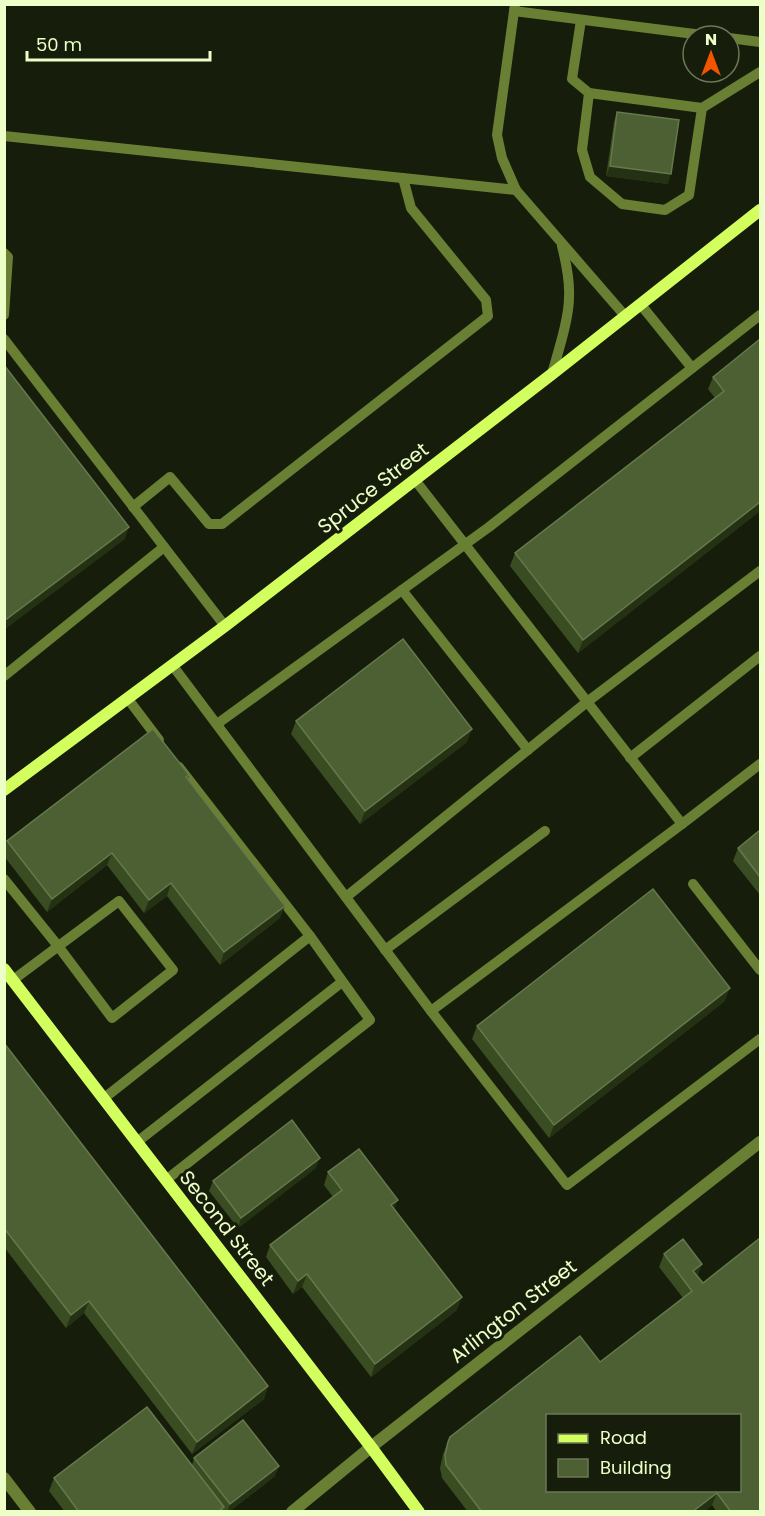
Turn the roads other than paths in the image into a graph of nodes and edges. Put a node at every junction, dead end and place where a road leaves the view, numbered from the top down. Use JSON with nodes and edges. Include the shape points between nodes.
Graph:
{"nodes":[{"id":1,"x":514,"y":8,"type":"edge"},
{"id":2,"x":581,"y":20,"type":"junction"},
{"id":3,"x":681,"y":32,"type":"edge"},
{"id":4,"x":741,"y":40,"type":"edge"},
{"id":5,"x":760,"y":42,"type":"edge"},
{"id":6,"x":760,"y":72,"type":"edge"},
{"id":7,"x":589,"y":93,"type":"junction"},
{"id":8,"x":702,"y":108,"type":"junction"},
{"id":9,"x":4,"y":136,"type":"edge"},
{"id":10,"x":403,"y":178,"type":"junction"},
{"id":11,"x":516,"y":190,"type":"junction"},
{"id":12,"x":760,"y":210,"type":"edge"},
{"id":13,"x":562,"y":242,"type":"junction"},
{"id":14,"x":4,"y":254,"type":"edge"},
{"id":15,"x":641,"y":305,"type":"junction"},
{"id":16,"x":4,"y":315,"type":"edge"},
{"id":17,"x":760,"y":315,"type":"edge"},
{"id":18,"x":626,"y":317,"type":"junction"},
{"id":19,"x":4,"y":339,"type":"edge"},
{"id":20,"x":692,"y":368,"type":"junction"},
{"id":21,"x":552,"y":375,"type":"junction"},
{"id":22,"x":415,"y":480,"type":"junction"},
{"id":23,"x":133,"y":507,"type":"junction"},
{"id":24,"x":465,"y":545,"type":"junction"},
{"id":25,"x":164,"y":547,"type":"junction"},
{"id":26,"x":760,"y":571,"type":"edge"},
{"id":27,"x":402,"y":590,"type":"junction"},
{"id":28,"x":225,"y":626,"type":"junction"},
{"id":29,"x":760,"y":656,"type":"edge"},
{"id":30,"x":173,"y":666,"type":"junction"},
{"id":31,"x":4,"y":676,"type":"edge"},
{"id":32,"x":128,"y":699,"type":"junction"},
{"id":33,"x":587,"y":702,"type":"junction"},
{"id":34,"x":217,"y":724,"type":"junction"},
{"id":35,"x":528,"y":750,"type":"junction"},
{"id":36,"x":630,"y":758,"type":"junction"},
{"id":37,"x":760,"y":764,"type":"edge"},
{"id":38,"x":4,"y":790,"type":"edge"},
{"id":39,"x":682,"y":825,"type":"junction"},
{"id":40,"x":544,"y":831,"type":"dead end"},
{"id":41,"x":4,"y":879,"type":"edge"},
{"id":42,"x":693,"y":884,"type":"dead end"},
{"id":43,"x":346,"y":897,"type":"junction"},
{"id":44,"x":310,"y":936,"type":"junction"},
{"id":45,"x":58,"y":946,"type":"junction"},
{"id":46,"x":386,"y":950,"type":"junction"},
{"id":47,"x":4,"y":969,"type":"edge"},
{"id":48,"x":760,"y":970,"type":"edge"},
{"id":49,"x":13,"y":980,"type":"junction"},
{"id":50,"x":342,"y":982,"type":"junction"},
{"id":51,"x":431,"y":1011,"type":"junction"},
{"id":52,"x":760,"y":1039,"type":"edge"},
{"id":53,"x":103,"y":1099,"type":"junction"},
{"id":54,"x":137,"y":1142,"type":"junction"},
{"id":55,"x":760,"y":1142,"type":"edge"},
{"id":56,"x":166,"y":1180,"type":"junction"},
{"id":57,"x":371,"y":1447,"type":"junction"},
{"id":58,"x":4,"y":1478,"type":"edge"},
{"id":59,"x":30,"y":1512,"type":"edge"},
{"id":60,"x":292,"y":1512,"type":"edge"},
{"id":61,"x":419,"y":1512,"type":"edge"}],
"edges":[{"from":1,"to":2,"type":"lane"},
{"from":1,"to":11,"type":"lane","via":[[497,135]]},
{"from":2,"to":3,"type":"lane"},
{"from":2,"to":7,"type":"lane","via":[[572,79]]},
{"from":4,"to":5,"type":"lane"},
{"from":6,"to":8,"type":"lane"},
{"from":7,"to":8,"type":"lane"},
{"from":7,"to":8,"type":"lane","via":[[582,150],[590,177],[622,204],[665,210],[689,195]]},
{"from":9,"to":10,"type":"lane"},
{"from":10,"to":11,"type":"lane"},
{"from":10,"to":23,"type":"lane","via":[[411,208],[486,300],[488,316],[222,524],[209,524],[170,477]]},
{"from":11,"to":13,"type":"lane"},
{"from":12,"to":15,"type":"street","name":"Spruce Street"},
{"from":13,"to":18,"type":"lane"},
{"from":13,"to":21,"type":"lane","via":[[570,298]]},
{"from":14,"to":16,"type":"lane","via":[[8,257]]},
{"from":15,"to":18,"type":"street","name":"Spruce Street"},
{"from":15,"to":20,"type":"lane"},
{"from":17,"to":20,"type":"lane"},
{"from":18,"to":21,"type":"street","name":"Spruce Street"},
{"from":19,"to":23,"type":"lane"},
{"from":20,"to":24,"type":"lane"},
{"from":21,"to":22,"type":"street","name":"Spruce Street"},
{"from":22,"to":24,"type":"lane"},
{"from":22,"to":28,"type":"street","name":"Spruce Street"},
{"from":23,"to":25,"type":"lane"},
{"from":24,"to":27,"type":"lane"},
{"from":24,"to":33,"type":"lane"},
{"from":25,"to":28,"type":"lane"},
{"from":25,"to":31,"type":"lane"},
{"from":26,"to":33,"type":"lane"},
{"from":27,"to":34,"type":"lane"},
{"from":27,"to":35,"type":"lane"},
{"from":28,"to":30,"type":"street","name":"Spruce Street"},
{"from":29,"to":36,"type":"lane"},
{"from":30,"to":32,"type":"street","name":"Spruce Street"},
{"from":30,"to":34,"type":"lane"},
{"from":32,"to":38,"type":"street","name":"Spruce Street"},
{"from":32,"to":44,"type":"lane"},
{"from":33,"to":35,"type":"lane"},
{"from":33,"to":36,"type":"lane"},
{"from":34,"to":43,"type":"lane"},
{"from":35,"to":43,"type":"lane"},
{"from":36,"to":39,"type":"lane"},
{"from":37,"to":39,"type":"lane"},
{"from":39,"to":51,"type":"lane"},
{"from":40,"to":46,"type":"lane"},
{"from":41,"to":45,"type":"lane"},
{"from":42,"to":48,"type":"lane"},
{"from":43,"to":46,"type":"lane"},
{"from":44,"to":50,"type":"lane"},
{"from":44,"to":53,"type":"lane"},
{"from":45,"to":45,"type":"lane","via":[[119,902],[173,970],[112,1018]]},
{"from":45,"to":49,"type":"lane"},
{"from":46,"to":51,"type":"lane"},
{"from":47,"to":49,"type":"street","name":"Second Street"},
{"from":49,"to":53,"type":"street","name":"Second Street"},
{"from":50,"to":54,"type":"lane"},
{"from":50,"to":56,"type":"lane","via":[[370,1020]]},
{"from":51,"to":52,"type":"lane","via":[[567,1185]]},
{"from":53,"to":54,"type":"street","name":"Second Street"},
{"from":54,"to":56,"type":"street","name":"Second Street"},
{"from":55,"to":57,"type":"street","name":"Arlington Street"},
{"from":56,"to":57,"type":"street","name":"Second Street"},
{"from":57,"to":60,"type":"street","name":"Arlington Street"},
{"from":57,"to":61,"type":"street","name":"Second Street"},
{"from":58,"to":59,"type":"street"}]}
